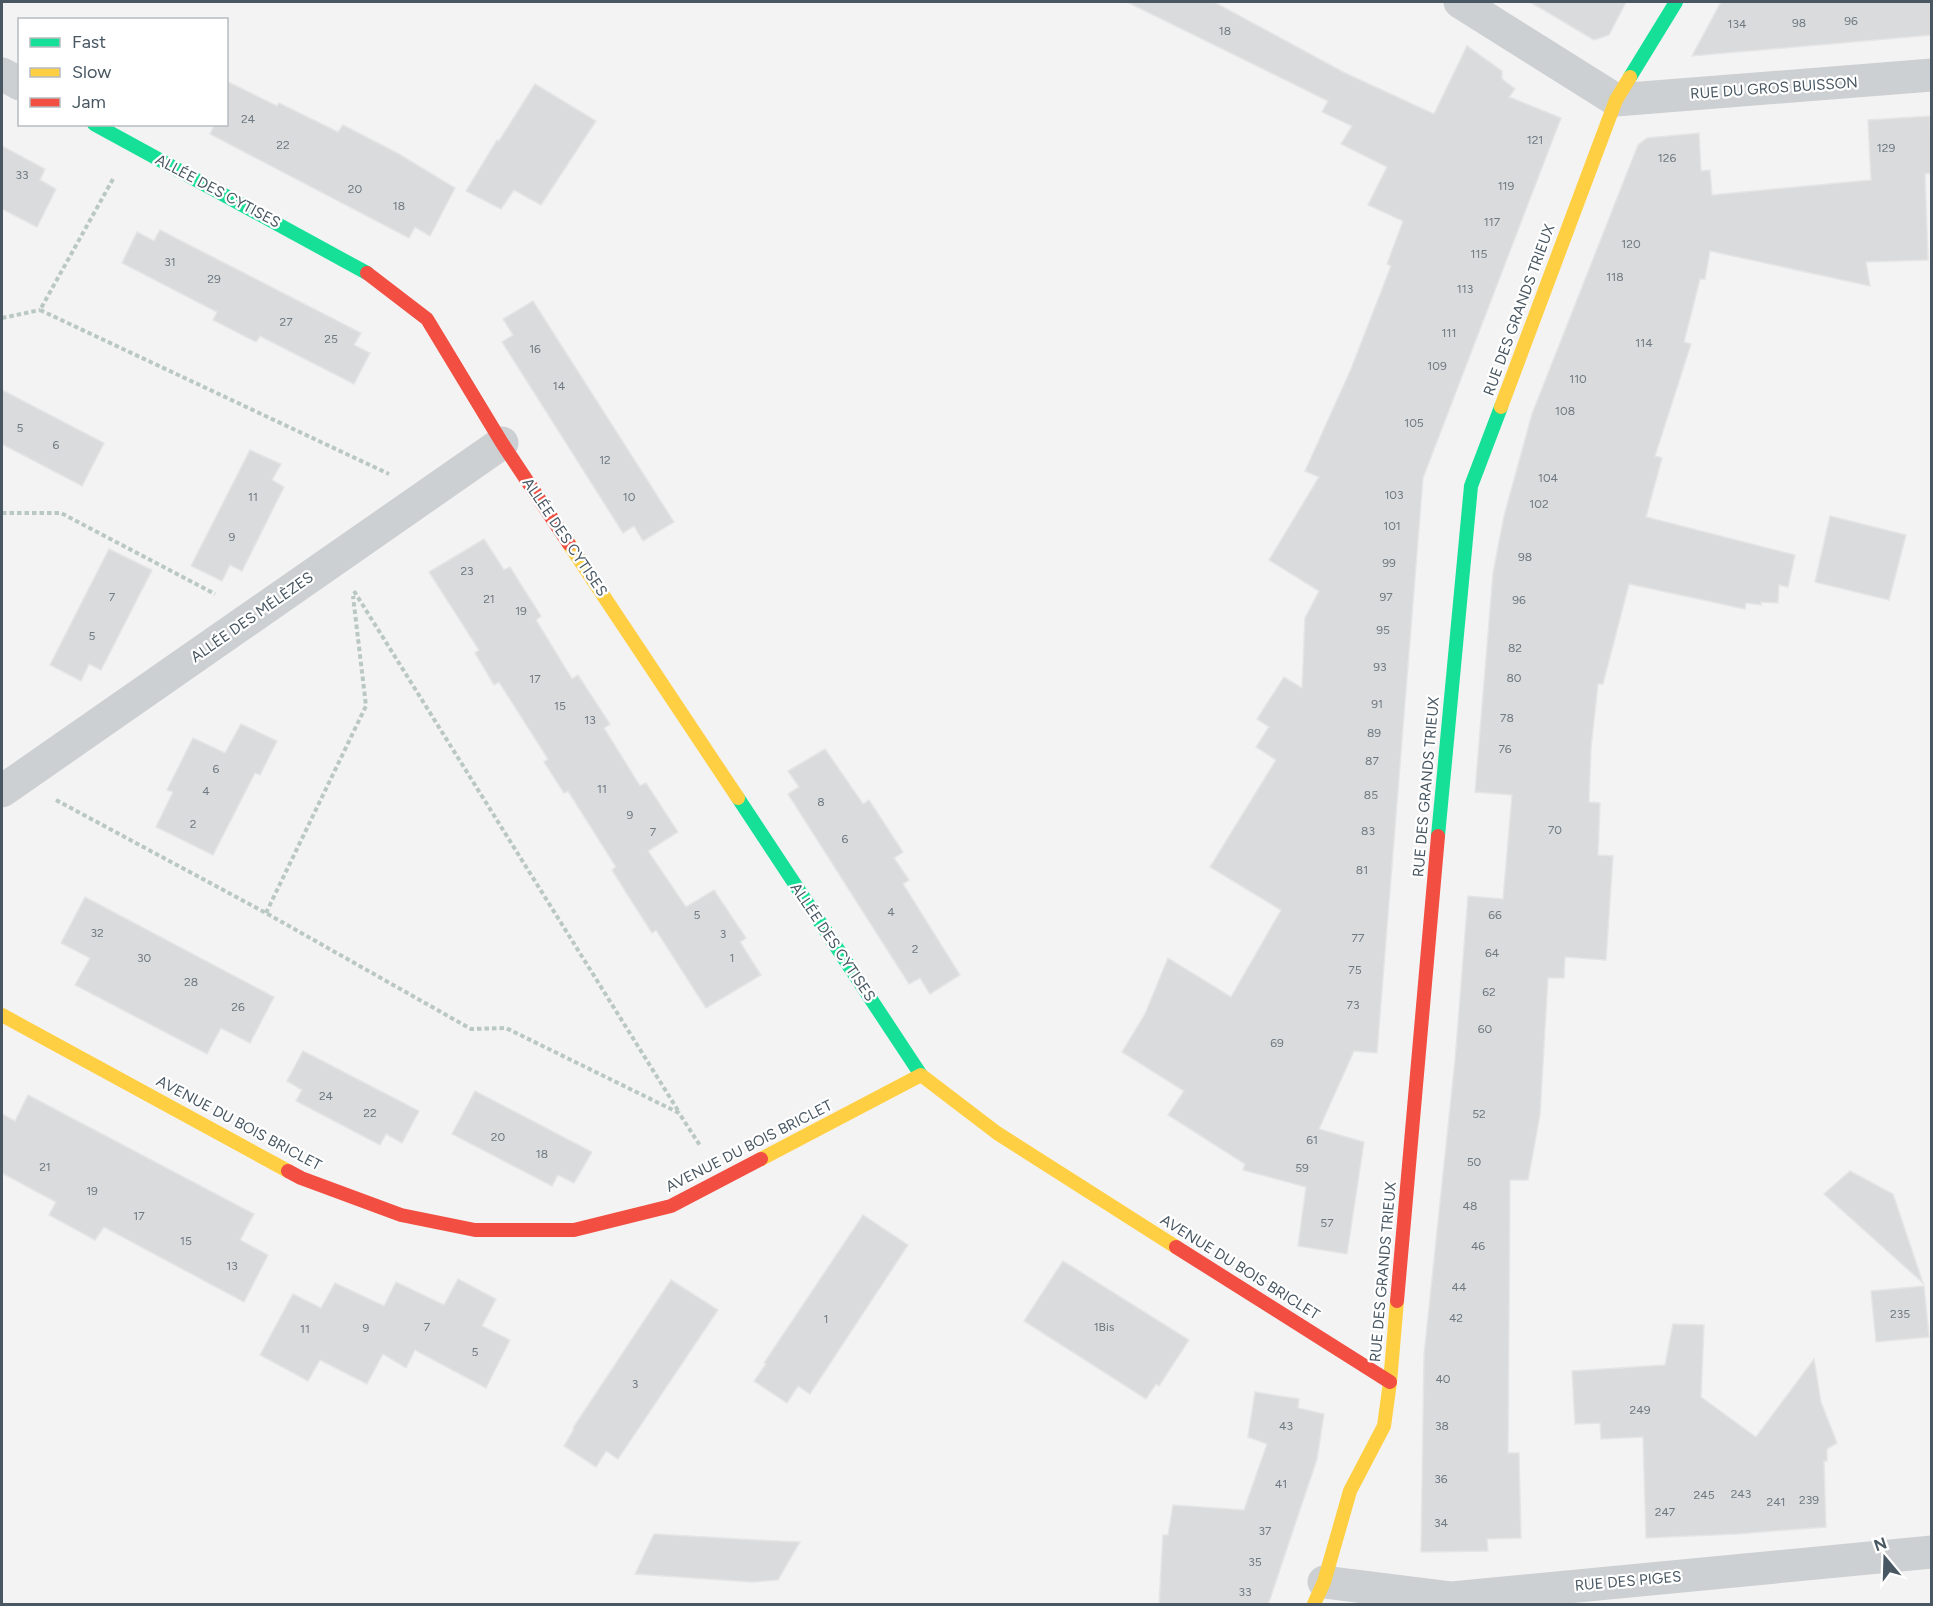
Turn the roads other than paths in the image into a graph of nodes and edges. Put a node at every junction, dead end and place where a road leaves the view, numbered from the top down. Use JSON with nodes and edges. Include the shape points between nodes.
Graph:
{"nodes":[{"id":1,"x":1460,"y":2,"type":"edge"},
{"id":2,"x":1676,"y":2,"type":"edge"},
{"id":3,"x":2,"y":74,"type":"edge"},
{"id":4,"x":1932,"y":75,"type":"edge"},
{"id":5,"x":18,"y":83,"type":"edge"},
{"id":6,"x":1616,"y":100,"type":"junction"},
{"id":7,"x":98,"y":126,"type":"edge"},
{"id":8,"x":502,"y":443,"type":"junction"},
{"id":9,"x":10,"y":785,"type":"edge"},
{"id":10,"x":2,"y":1015,"type":"edge"},
{"id":11,"x":921,"y":1075,"type":"junction"},
{"id":12,"x":1390,"y":1382,"type":"junction"},
{"id":13,"x":1932,"y":1552,"type":"edge"},
{"id":14,"x":1319,"y":1593,"type":"edge"}],
"edges":[{"from":1,"to":6,"type":"street"},
{"from":2,"to":6,"type":"street","name":"RUE DES GRANDS TRIEUX"},
{"from":3,"to":5,"type":"street"},
{"from":4,"to":6,"type":"street","name":"RUE DU GROS BUISSON"},
{"from":6,"to":12,"type":"street","name":"RUE DES GRANDS TRIEUX","via":[[1471,486]]},
{"from":7,"to":8,"type":"street","name":"ALLÉE DES CYTISES","via":[[365,271],[427,319]]},
{"from":8,"to":9,"type":"street","name":"ALLÉE DES MÉLÈZES"},
{"from":8,"to":11,"type":"street","name":"ALLÉE DES CYTISES"},
{"from":10,"to":11,"type":"street","name":"AVENUE DU BOIS BRICLET","via":[[301,1178],[400,1215],[475,1230],[574,1230],[671,1206]]},
{"from":11,"to":12,"type":"street","name":"AVENUE DU BOIS BRICLET","via":[[997,1133]]},
{"from":12,"to":14,"type":"street","name":"RUE DES GRANDS TRIEUX","via":[[1384,1426],[1350,1491]]},
{"from":13,"to":14,"type":"street","name":"RUE DES PIGES","via":[[1452,1598]]}]}
